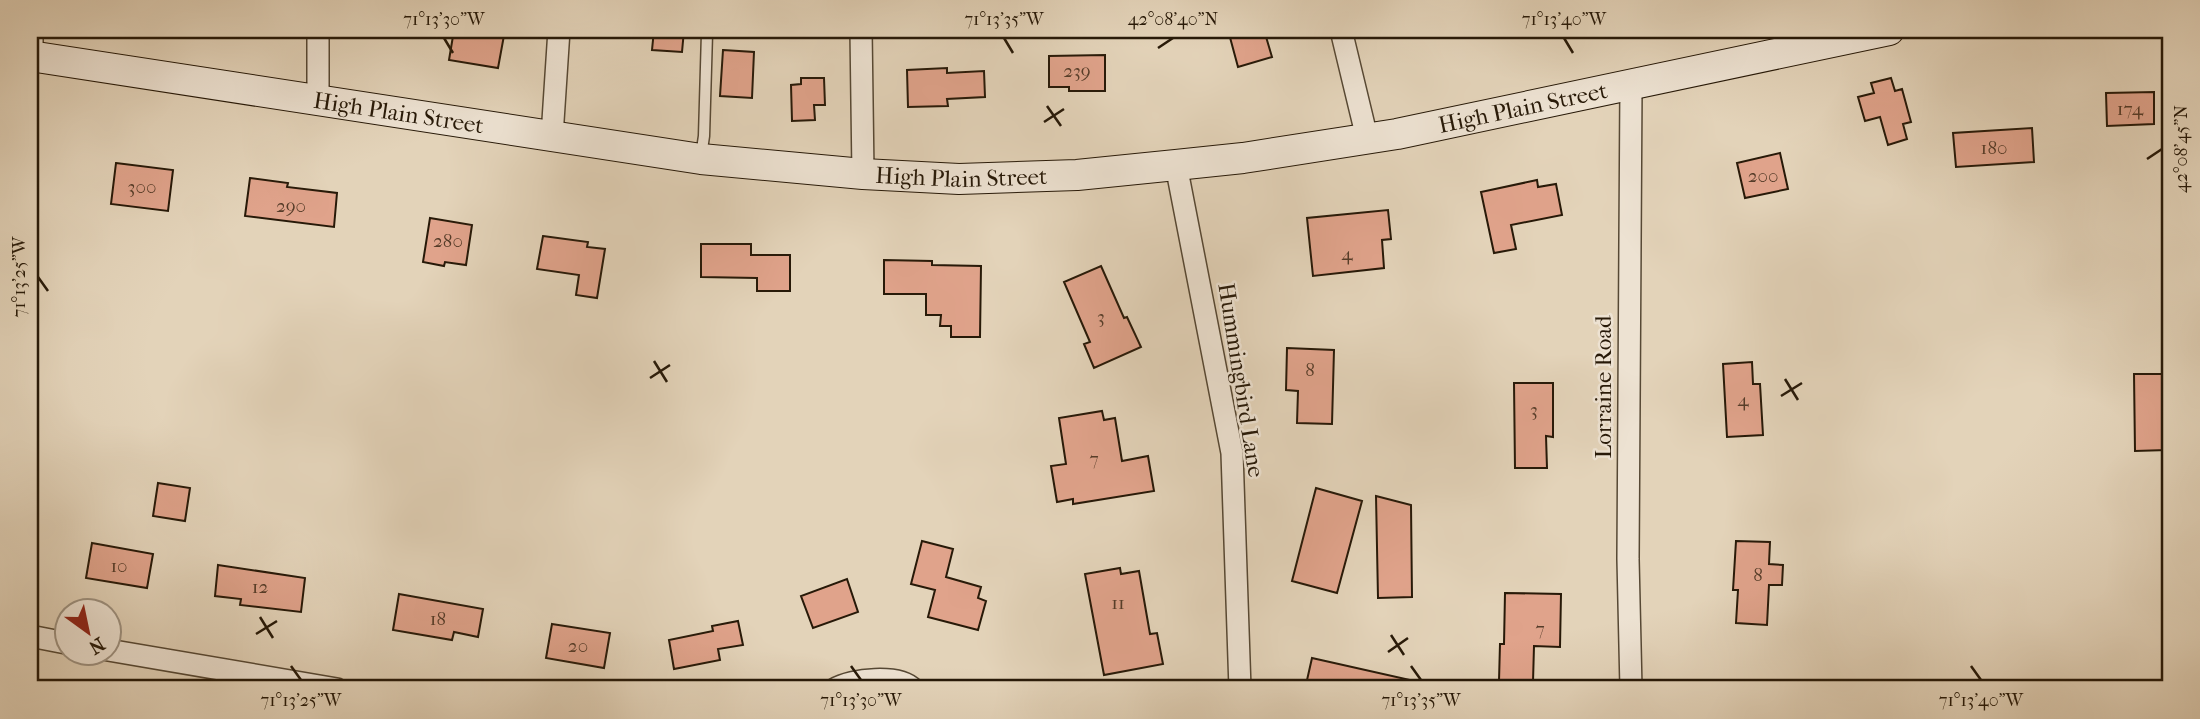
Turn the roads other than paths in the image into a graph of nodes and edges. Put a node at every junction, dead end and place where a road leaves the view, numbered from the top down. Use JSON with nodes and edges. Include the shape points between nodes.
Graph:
{"nodes":[{"id":1,"x":318,"y":30,"type":"edge"},
{"id":2,"x":559,"y":30,"type":"edge"},
{"id":3,"x":861,"y":30,"type":"edge"},
{"id":4,"x":1340,"y":30,"type":"edge"},
{"id":5,"x":1889,"y":30,"type":"edge"},
{"id":6,"x":707,"y":33,"type":"dead end"},
{"id":7,"x":31,"y":47,"type":"edge"},
{"id":8,"x":1631,"y":85,"type":"junction"},
{"id":9,"x":318,"y":99,"type":"junction"},
{"id":10,"x":552,"y":136,"type":"junction"},
{"id":11,"x":1367,"y":138,"type":"junction"},
{"id":12,"x":701,"y":159,"type":"junction"},
{"id":13,"x":1176,"y":165,"type":"junction"},
{"id":14,"x":863,"y":174,"type":"junction"},
{"id":15,"x":30,"y":636,"type":"edge"},
{"id":16,"x":52,"y":640,"type":"edge"},
{"id":17,"x":122,"y":652,"type":"edge"},
{"id":18,"x":337,"y":689,"type":"edge"},
{"id":19,"x":835,"y":689,"type":"edge"},
{"id":20,"x":913,"y":689,"type":"edge"},
{"id":21,"x":1240,"y":689,"type":"edge"},
{"id":22,"x":1631,"y":689,"type":"edge"}],
"edges":[{"from":1,"to":9,"type":"street"},
{"from":2,"to":10,"type":"street"},
{"from":3,"to":14,"type":"street"},
{"from":4,"to":11,"type":"street"},
{"from":5,"to":8,"type":"main road","name":"High Plain Street"},
{"from":6,"to":12,"type":"lane"},
{"from":7,"to":9,"type":"main road","name":"High Plain Street"},
{"from":8,"to":11,"type":"main road","name":"High Plain Street"},
{"from":8,"to":22,"type":"street","name":"Lorraine Road"},
{"from":9,"to":10,"type":"main road","name":"High Plain Street"},
{"from":10,"to":12,"type":"main road","name":"High Plain Street"},
{"from":11,"to":13,"type":"main road","name":"High Plain Street"},
{"from":12,"to":14,"type":"main road","name":"High Plain Street"},
{"from":13,"to":14,"type":"main road","name":"High Plain Street","via":[[1077,175],[959,179]]},
{"from":13,"to":21,"type":"street","name":"Hummingbird Lane","via":[[1232,453]]},
{"from":15,"to":16,"type":"street"},
{"from":17,"to":18,"type":"street"},
{"from":19,"to":20,"type":"street","via":[[884,680]]}]}
